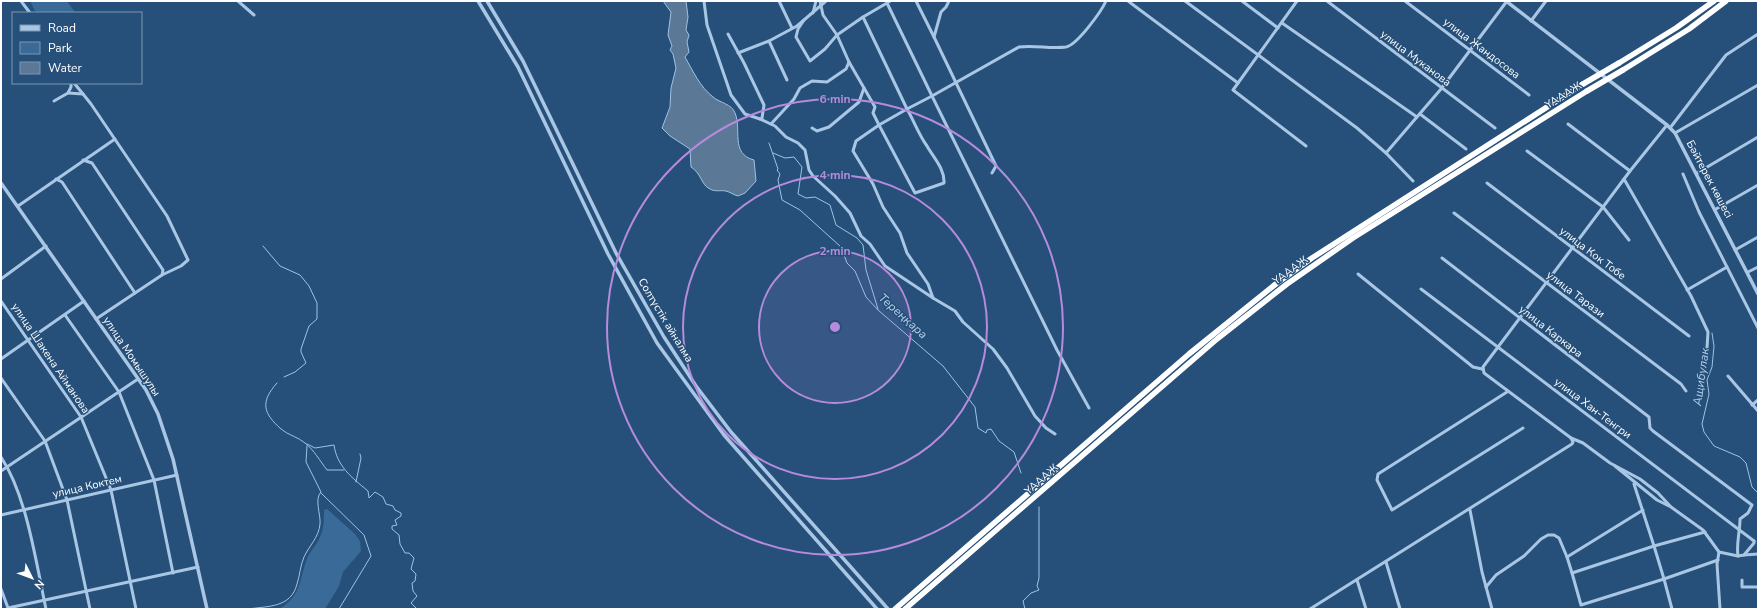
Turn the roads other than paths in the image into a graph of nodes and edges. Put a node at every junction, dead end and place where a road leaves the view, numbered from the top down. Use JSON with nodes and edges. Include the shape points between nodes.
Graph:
{"nodes":[{"id":1,"x":21,"y":1,"type":"edge"},
{"id":2,"x":238,"y":1,"type":"edge"},
{"id":3,"x":478,"y":1,"type":"edge"},
{"id":4,"x":487,"y":1,"type":"edge"},
{"id":5,"x":704,"y":1,"type":"edge"},
{"id":6,"x":779,"y":1,"type":"edge"},
{"id":7,"x":816,"y":1,"type":"edge"},
{"id":8,"x":826,"y":1,"type":"edge"},
{"id":9,"x":916,"y":1,"type":"edge"},
{"id":10,"x":949,"y":1,"type":"edge"},
{"id":11,"x":1106,"y":1,"type":"edge"},
{"id":12,"x":1128,"y":1,"type":"edge"},
{"id":13,"x":1185,"y":1,"type":"edge"},
{"id":14,"x":1242,"y":1,"type":"edge"},
{"id":15,"x":1297,"y":1,"type":"edge"},
{"id":16,"x":1327,"y":1,"type":"edge"},
{"id":17,"x":1405,"y":1,"type":"edge"},
{"id":18,"x":1506,"y":1,"type":"edge"},
{"id":19,"x":1546,"y":1,"type":"edge"},
{"id":20,"x":1714,"y":1,"type":"edge"},
{"id":21,"x":1726,"y":1,"type":"edge"},
{"id":22,"x":888,"y":2,"type":"edge"},
{"id":23,"x":821,"y":3,"type":"edge"},
{"id":24,"x":29,"y":12,"type":"edge"},
{"id":25,"x":813,"y":12,"type":"junction"},
{"id":26,"x":254,"y":15,"type":"dead end"},
{"id":27,"x":863,"y":18,"type":"junction"},
{"id":28,"x":804,"y":20,"type":"junction"},
{"id":29,"x":1531,"y":21,"type":"junction"},
{"id":30,"x":1282,"y":23,"type":"junction"},
{"id":31,"x":792,"y":28,"type":"junction"},
{"id":32,"x":1278,"y":28,"type":"junction"},
{"id":33,"x":728,"y":34,"type":"dead end"},
{"id":34,"x":1758,"y":34,"type":"edge"},
{"id":35,"x":837,"y":35,"type":"junction"},
{"id":36,"x":934,"y":37,"type":"junction"},
{"id":37,"x":770,"y":41,"type":"junction"},
{"id":38,"x":1471,"y":50,"type":"junction"},
{"id":39,"x":738,"y":53,"type":"junction"},
{"id":40,"x":1258,"y":56,"type":"junction"},
{"id":41,"x":849,"y":62,"type":"junction"},
{"id":42,"x":787,"y":80,"type":"dead end"},
{"id":43,"x":956,"y":83,"type":"junction"},
{"id":44,"x":1238,"y":83,"type":"junction"},
{"id":45,"x":71,"y":84,"type":"edge"},
{"id":46,"x":75,"y":84,"type":"edge"},
{"id":47,"x":1758,"y":85,"type":"edge"},
{"id":48,"x":864,"y":88,"type":"junction"},
{"id":49,"x":1441,"y":89,"type":"junction"},
{"id":50,"x":68,"y":93,"type":"junction"},
{"id":51,"x":83,"y":94,"type":"junction"},
{"id":52,"x":1529,"y":94,"type":"dead end"},
{"id":53,"x":932,"y":96,"type":"junction"},
{"id":54,"x":54,"y":101,"type":"dead end"},
{"id":55,"x":907,"y":109,"type":"junction"},
{"id":56,"x":1420,"y":114,"type":"junction"},
{"id":57,"x":1417,"y":117,"type":"junction"},
{"id":58,"x":760,"y":119,"type":"junction"},
{"id":59,"x":771,"y":124,"type":"junction"},
{"id":60,"x":1568,"y":124,"type":"dead end"},
{"id":61,"x":879,"y":125,"type":"junction"},
{"id":62,"x":1669,"y":126,"type":"junction"},
{"id":63,"x":812,"y":128,"type":"dead end"},
{"id":64,"x":1495,"y":128,"type":"dead end"},
{"id":65,"x":1675,"y":134,"type":"junction"},
{"id":66,"x":1758,"y":137,"type":"edge"},
{"id":67,"x":115,"y":138,"type":"junction"},
{"id":68,"x":1306,"y":146,"type":"dead end"},
{"id":69,"x":1466,"y":149,"type":"dead end"},
{"id":70,"x":1527,"y":151,"type":"dead end"},
{"id":71,"x":1386,"y":153,"type":"junction"},
{"id":72,"x":83,"y":160,"type":"junction"},
{"id":73,"x":1630,"y":171,"type":"junction"},
{"id":74,"x":992,"y":173,"type":"dead end"},
{"id":75,"x":1697,"y":173,"type":"junction"},
{"id":76,"x":1683,"y":174,"type":"dead end"},
{"id":77,"x":56,"y":179,"type":"junction"},
{"id":78,"x":1624,"y":179,"type":"junction"},
{"id":79,"x":1413,"y":181,"type":"dead end"},
{"id":80,"x":1,"y":183,"type":"edge"},
{"id":81,"x":1487,"y":183,"type":"dead end"},
{"id":82,"x":1758,"y":185,"type":"edge"},
{"id":83,"x":18,"y":206,"type":"junction"},
{"id":84,"x":1603,"y":207,"type":"junction"},
{"id":85,"x":1716,"y":209,"type":"junction"},
{"id":86,"x":1454,"y":213,"type":"dead end"},
{"id":87,"x":1758,"y":237,"type":"edge"},
{"id":88,"x":1629,"y":240,"type":"dead end"},
{"id":89,"x":46,"y":246,"type":"junction"},
{"id":90,"x":1572,"y":248,"type":"junction"},
{"id":91,"x":1735,"y":250,"type":"junction"},
{"id":92,"x":1442,"y":258,"type":"dead end"},
{"id":93,"x":1727,"y":267,"type":"junction"},
{"id":94,"x":1758,"y":267,"type":"edge"},
{"id":95,"x":1748,"y":272,"type":"junction"},
{"id":96,"x":1358,"y":274,"type":"dead end"},
{"id":97,"x":162,"y":275,"type":"junction"},
{"id":98,"x":1,"y":279,"type":"edge"},
{"id":99,"x":1546,"y":283,"type":"junction"},
{"id":100,"x":1421,"y":289,"type":"dead end"},
{"id":101,"x":1687,"y":290,"type":"junction"},
{"id":102,"x":135,"y":293,"type":"junction"},
{"id":103,"x":1758,"y":294,"type":"edge"},
{"id":104,"x":933,"y":298,"type":"junction"},
{"id":105,"x":1,"y":301,"type":"edge"},
{"id":106,"x":84,"y":301,"type":"junction"},
{"id":107,"x":65,"y":315,"type":"junction"},
{"id":108,"x":1519,"y":317,"type":"junction"},
{"id":109,"x":96,"y":319,"type":"junction"},
{"id":110,"x":1758,"y":328,"type":"edge"},
{"id":111,"x":1689,"y":336,"type":"dead end"},
{"id":112,"x":28,"y":340,"type":"junction"},
{"id":113,"x":1497,"y":347,"type":"junction"},
{"id":114,"x":1707,"y":348,"type":"dead end"},
{"id":115,"x":1,"y":359,"type":"edge"},
{"id":116,"x":1482,"y":369,"type":"junction"},
{"id":117,"x":1728,"y":376,"type":"dead end"},
{"id":118,"x":1,"y":378,"type":"edge"},
{"id":119,"x":138,"y":379,"type":"junction"},
{"id":120,"x":1686,"y":391,"type":"dead end"},
{"id":121,"x":119,"y":392,"type":"junction"},
{"id":122,"x":1507,"y":392,"type":"junction"},
{"id":123,"x":1758,"y":400,"type":"edge"},
{"id":124,"x":1752,"y":405,"type":"junction"},
{"id":125,"x":1089,"y":408,"type":"dead end"},
{"id":126,"x":1758,"y":411,"type":"edge"},
{"id":127,"x":81,"y":417,"type":"junction"},
{"id":128,"x":1523,"y":428,"type":"dead end"},
{"id":129,"x":1055,"y":434,"type":"dead end"},
{"id":130,"x":1571,"y":438,"type":"junction"},
{"id":131,"x":45,"y":441,"type":"junction"},
{"id":132,"x":1,"y":457,"type":"edge"},
{"id":133,"x":1610,"y":462,"type":"junction"},
{"id":134,"x":7,"y":466,"type":"junction"},
{"id":135,"x":1,"y":471,"type":"edge"},
{"id":136,"x":176,"y":475,"type":"junction"},
{"id":137,"x":154,"y":480,"type":"junction"},
{"id":138,"x":1634,"y":484,"type":"junction"},
{"id":139,"x":111,"y":490,"type":"junction"},
{"id":140,"x":67,"y":500,"type":"junction"},
{"id":141,"x":1671,"y":507,"type":"junction"},
{"id":142,"x":24,"y":509,"type":"junction"},
{"id":143,"x":1470,"y":510,"type":"junction"},
{"id":144,"x":1642,"y":510,"type":"junction"},
{"id":145,"x":1,"y":515,"type":"edge"},
{"id":146,"x":1740,"y":531,"type":"junction"},
{"id":147,"x":1705,"y":532,"type":"junction"},
{"id":148,"x":1756,"y":541,"type":"edge"},
{"id":149,"x":1654,"y":546,"type":"junction"},
{"id":150,"x":1719,"y":552,"type":"junction"},
{"id":151,"x":1758,"y":554,"type":"edge"},
{"id":152,"x":1744,"y":555,"type":"junction"},
{"id":153,"x":1738,"y":556,"type":"junction"},
{"id":154,"x":1567,"y":557,"type":"junction"},
{"id":155,"x":1718,"y":560,"type":"junction"},
{"id":156,"x":1386,"y":562,"type":"junction"},
{"id":157,"x":198,"y":567,"type":"junction"},
{"id":158,"x":173,"y":573,"type":"junction"},
{"id":159,"x":1572,"y":573,"type":"junction"},
{"id":160,"x":857,"y":574,"type":"junction"},
{"id":161,"x":1664,"y":579,"type":"junction"},
{"id":162,"x":851,"y":580,"type":"junction"},
{"id":163,"x":1357,"y":580,"type":"junction"},
{"id":164,"x":1742,"y":580,"type":"dead end"},
{"id":165,"x":130,"y":582,"type":"junction"},
{"id":166,"x":1486,"y":587,"type":"junction"},
{"id":167,"x":1758,"y":587,"type":"edge"},
{"id":168,"x":1,"y":589,"type":"edge"},
{"id":169,"x":86,"y":591,"type":"junction"},
{"id":170,"x":44,"y":600,"type":"junction"},
{"id":171,"x":1581,"y":604,"type":"junction"},
{"id":172,"x":8,"y":608,"type":"edge"},
{"id":173,"x":46,"y":609,"type":"edge"},
{"id":174,"x":90,"y":609,"type":"edge"},
{"id":175,"x":136,"y":609,"type":"edge"},
{"id":176,"x":205,"y":609,"type":"edge"},
{"id":177,"x":877,"y":609,"type":"edge"},
{"id":178,"x":888,"y":609,"type":"edge"},
{"id":179,"x":895,"y":609,"type":"edge"},
{"id":180,"x":905,"y":609,"type":"edge"},
{"id":181,"x":1310,"y":609,"type":"edge"},
{"id":182,"x":1366,"y":609,"type":"edge"},
{"id":183,"x":1400,"y":609,"type":"edge"},
{"id":184,"x":1492,"y":609,"type":"edge"},
{"id":185,"x":1583,"y":609,"type":"edge"},
{"id":186,"x":1672,"y":609,"type":"edge"},
{"id":187,"x":1720,"y":609,"type":"edge"}],
"edges":[{"from":1,"to":24,"type":"street"},
{"from":2,"to":26,"type":"street"},
{"from":3,"to":162,"type":"street","name":"Солтүстік айналма","via":[[518,67],[608,254],[657,343],[724,435]]},
{"from":4,"to":160,"type":"street","name":"Солтүстік айналма","via":[[523,61],[613,247],[664,337],[696,386],[731,432]]},
{"from":5,"to":58,"type":"street","via":[[707,25],[729,90],[745,114]]},
{"from":6,"to":31,"type":"street"},
{"from":7,"to":25,"type":"street"},
{"from":8,"to":23,"type":"street"},
{"from":9,"to":36,"type":"street"},
{"from":10,"to":36,"type":"street","via":[[941,12]]},
{"from":11,"to":43,"type":"street","via":[[1100,12],[1068,47],[1019,47]]},
{"from":12,"to":44,"type":"street"},
{"from":13,"to":40,"type":"street"},
{"from":14,"to":32,"type":"street"},
{"from":15,"to":30,"type":"street"},
{"from":16,"to":49,"type":"street","name":"улица Муканова"},
{"from":17,"to":38,"type":"street","name":"улица Жандосова"},
{"from":18,"to":29,"type":"street","name":"Бәйтерек көшесі"},
{"from":18,"to":38,"type":"street"},
{"from":19,"to":29,"type":"street"},
{"from":20,"to":179,"type":"highway","name":"ҮАААЖ","bridge":true,"via":[[1676,28],[1583,84],[1277,283],[1189,354]]},
{"from":21,"to":180,"type":"highway","name":"ҮАААЖ","bridge":true,"via":[[1688,29],[1353,238],[1286,284],[1217,339]]},
{"from":22,"to":27,"type":"street"},
{"from":22,"to":53,"type":"street"},
{"from":23,"to":25,"type":"street"},
{"from":23,"to":35,"type":"street","via":[[823,15]]},
{"from":25,"to":28,"type":"street"},
{"from":27,"to":35,"type":"street"},
{"from":27,"to":55,"type":"street"},
{"from":28,"to":31,"type":"street"},
{"from":28,"to":35,"type":"street","via":[[796,37],[810,61]]},
{"from":29,"to":62,"type":"street","name":"Бәйтерек көшесі"},
{"from":30,"to":32,"type":"street"},
{"from":30,"to":57,"type":"street"},
{"from":31,"to":37,"type":"street"},
{"from":32,"to":40,"type":"street"},
{"from":33,"to":39,"type":"street"},
{"from":34,"to":62,"type":"street","via":[[1726,55]]},
{"from":35,"to":41,"type":"street"},
{"from":36,"to":43,"type":"street"},
{"from":37,"to":39,"type":"street"},
{"from":37,"to":42,"type":"street"},
{"from":38,"to":49,"type":"street"},
{"from":38,"to":52,"type":"street","name":"улица Жандосова"},
{"from":39,"to":58,"type":"street","via":[[764,105]]},
{"from":40,"to":44,"type":"street"},
{"from":40,"to":71,"type":"street","via":[[1357,128]]},
{"from":41,"to":48,"type":"street"},
{"from":41,"to":59,"type":"street","via":[[846,69],[826,82],[812,82],[800,88],[794,99]]},
{"from":43,"to":53,"type":"street"},
{"from":43,"to":74,"type":"street","via":[[996,166]]},
{"from":44,"to":68,"type":"street","via":[[1232,90]]},
{"from":45,"to":50,"type":"street"},
{"from":46,"to":51,"type":"street"},
{"from":47,"to":65,"type":"street"},
{"from":48,"to":61,"type":"street","via":[[875,107],[873,113]]},
{"from":48,"to":63,"type":"street","via":[[859,102],[829,127],[817,132]]},
{"from":49,"to":56,"type":"street"},
{"from":49,"to":64,"type":"street","name":"улица Муканова"},
{"from":50,"to":51,"type":"street"},
{"from":50,"to":54,"type":"street"},
{"from":51,"to":67,"type":"street"},
{"from":53,"to":55,"type":"street"},
{"from":53,"to":125,"type":"street","via":[[1057,350]]},
{"from":55,"to":61,"type":"street"},
{"from":55,"to":61,"type":"street","via":[[927,147],[936,158],[945,178],[944,183],[915,193]]},
{"from":56,"to":57,"type":"street"},
{"from":56,"to":69,"type":"street"},
{"from":57,"to":71,"type":"street"},
{"from":58,"to":59,"type":"street"},
{"from":59,"to":104,"type":"street","via":[[805,150],[809,170],[813,176],[850,213],[861,236],[870,244],[885,266]]},
{"from":60,"to":73,"type":"street"},
{"from":61,"to":104,"type":"street","via":[[856,141],[854,150],[883,207],[900,233],[906,253],[928,284]]},
{"from":62,"to":65,"type":"street","name":"Бәйтерек көшесі"},
{"from":62,"to":73,"type":"street"},
{"from":65,"to":75,"type":"street","name":"Бәйтерек көшесі"},
{"from":66,"to":75,"type":"street"},
{"from":67,"to":72,"type":"street"},
{"from":67,"to":97,"type":"street","via":[[167,216],[188,260]]},
{"from":70,"to":84,"type":"street"},
{"from":71,"to":79,"type":"street"},
{"from":72,"to":77,"type":"street"},
{"from":72,"to":97,"type":"street","via":[[92,163],[163,270]]},
{"from":73,"to":78,"type":"street"},
{"from":75,"to":85,"type":"street","name":"Бәйтерек көшесі"},
{"from":76,"to":93,"type":"street"},
{"from":77,"to":83,"type":"street"},
{"from":77,"to":102,"type":"street","via":[[62,182]]},
{"from":78,"to":84,"type":"street"},
{"from":78,"to":101,"type":"street"},
{"from":80,"to":83,"type":"street","name":"улица Момышулы"},
{"from":81,"to":90,"type":"street","name":"улица Кок Тобе"},
{"from":82,"to":85,"type":"street"},
{"from":83,"to":89,"type":"street","name":"улица Момышулы"},
{"from":84,"to":88,"type":"street"},
{"from":84,"to":90,"type":"street"},
{"from":85,"to":91,"type":"street","name":"Бәйтерек көшесі"},
{"from":86,"to":99,"type":"street","name":"улица Тарази"},
{"from":87,"to":91,"type":"street"},
{"from":89,"to":98,"type":"street"},
{"from":89,"to":106,"type":"street","name":"улица Момышулы"},
{"from":90,"to":99,"type":"street"},
{"from":90,"to":111,"type":"street","name":"улица Кок Тобе"},
{"from":91,"to":95,"type":"street","name":"Бәйтерек көшесі"},
{"from":92,"to":108,"type":"street","name":"улица Каркара"},
{"from":93,"to":101,"type":"street"},
{"from":93,"to":110,"type":"street"},
{"from":94,"to":95,"type":"street"},
{"from":95,"to":103,"type":"street","name":"Бәйтерек көшесі"},
{"from":96,"to":116,"type":"street","via":[[1473,367]]},
{"from":97,"to":102,"type":"street"},
{"from":99,"to":108,"type":"street"},
{"from":99,"to":120,"type":"street","name":"улица Тарази","via":[[1681,384]]},
{"from":100,"to":113,"type":"street","name":"улица Хан-Тенгри"},
{"from":101,"to":114,"type":"street","via":[[1708,332]]},
{"from":102,"to":109,"type":"street"},
{"from":104,"to":129,"type":"street","via":[[955,311],[963,322],[993,349],[1035,416]]},
{"from":105,"to":112,"type":"street","name":"улица Шакена Айманова"},
{"from":106,"to":107,"type":"street"},
{"from":106,"to":109,"type":"street","name":"улица Момышулы"},
{"from":107,"to":112,"type":"street"},
{"from":107,"to":121,"type":"street"},
{"from":108,"to":113,"type":"street"},
{"from":108,"to":146,"type":"street","name":"улица Каркара","via":[[1649,417],[1652,431],[1752,505],[1748,513],[1740,519]]},
{"from":109,"to":119,"type":"street","name":"улица Момышулы"},
{"from":112,"to":115,"type":"street"},
{"from":112,"to":127,"type":"street","name":"улица Шакена Айманова"},
{"from":113,"to":116,"type":"street"},
{"from":113,"to":146,"type":"street","name":"улица Хан-Тенгри"},
{"from":116,"to":122,"type":"street"},
{"from":117,"to":124,"type":"street"},
{"from":118,"to":131,"type":"street"},
{"from":119,"to":121,"type":"street"},
{"from":119,"to":136,"type":"street","name":"улица Момышулы","via":[[158,414]]},
{"from":121,"to":127,"type":"street"},
{"from":121,"to":137,"type":"street"},
{"from":122,"to":128,"type":"street","via":[[1378,474],[1377,480],[1392,510]]},
{"from":122,"to":130,"type":"street"},
{"from":123,"to":124,"type":"street"},
{"from":124,"to":126,"type":"street"},
{"from":127,"to":131,"type":"street"},
{"from":127,"to":139,"type":"street","name":"улица Шакена Айманова"},
{"from":130,"to":133,"type":"street","via":[[1583,443]]},
{"from":130,"to":143,"type":"street","via":[[1573,442],[1570,446]]},
{"from":131,"to":134,"type":"street"},
{"from":131,"to":140,"type":"street"},
{"from":132,"to":134,"type":"street"},
{"from":133,"to":138,"type":"street"},
{"from":133,"to":141,"type":"street","via":[[1640,479]]},
{"from":134,"to":135,"type":"street"},
{"from":134,"to":142,"type":"street"},
{"from":136,"to":137,"type":"street","name":"улица Коктем"},
{"from":136,"to":157,"type":"street","name":"улица Момышулы"},
{"from":137,"to":139,"type":"street","name":"улица Коктем"},
{"from":137,"to":158,"type":"street"},
{"from":138,"to":141,"type":"street"},
{"from":138,"to":144,"type":"street"},
{"from":139,"to":140,"type":"street","name":"улица Коктем"},
{"from":139,"to":165,"type":"street","name":"улица Шакена Айманова"},
{"from":140,"to":142,"type":"street","name":"улица Коктем"},
{"from":140,"to":169,"type":"street"},
{"from":141,"to":147,"type":"street"},
{"from":142,"to":145,"type":"street","name":"улица Коктем"},
{"from":142,"to":170,"type":"street"},
{"from":143,"to":156,"type":"street"},
{"from":143,"to":166,"type":"street"},
{"from":144,"to":149,"type":"street"},
{"from":144,"to":154,"type":"street"},
{"from":146,"to":148,"type":"street","name":"улица Хан-Тенгри"},
{"from":146,"to":153,"type":"street"},
{"from":147,"to":149,"type":"street"},
{"from":147,"to":150,"type":"street"},
{"from":148,"to":152,"type":"street"},
{"from":149,"to":159,"type":"street"},
{"from":149,"to":161,"type":"street"},
{"from":150,"to":153,"type":"street"},
{"from":150,"to":155,"type":"street"},
{"from":151,"to":152,"type":"street"},
{"from":152,"to":153,"type":"street"},
{"from":154,"to":159,"type":"street"},
{"from":154,"to":166,"type":"street","via":[[1559,538],[1548,535],[1524,556],[1496,575]]},
{"from":155,"to":161,"type":"street"},
{"from":155,"to":187,"type":"street"},
{"from":156,"to":163,"type":"street"},
{"from":156,"to":183,"type":"street"},
{"from":157,"to":158,"type":"street"},
{"from":157,"to":176,"type":"street","name":"улица Момышулы"},
{"from":158,"to":165,"type":"street"},
{"from":159,"to":171,"type":"street"},
{"from":160,"to":162,"type":"street"},
{"from":160,"to":178,"type":"street","name":"Солтүстік айналма"},
{"from":161,"to":171,"type":"street"},
{"from":161,"to":186,"type":"street"},
{"from":162,"to":177,"type":"street","name":"Солтүстік айналма"},
{"from":163,"to":181,"type":"street"},
{"from":163,"to":182,"type":"street"},
{"from":164,"to":167,"type":"street","via":[[1742,587]]},
{"from":165,"to":169,"type":"street"},
{"from":165,"to":175,"type":"street","name":"улица Шакена Айманова"},
{"from":166,"to":184,"type":"street"},
{"from":168,"to":172,"type":"street"},
{"from":169,"to":170,"type":"street"},
{"from":169,"to":174,"type":"street"},
{"from":170,"to":172,"type":"street"},
{"from":170,"to":173,"type":"street"},
{"from":171,"to":185,"type":"street"}]}
